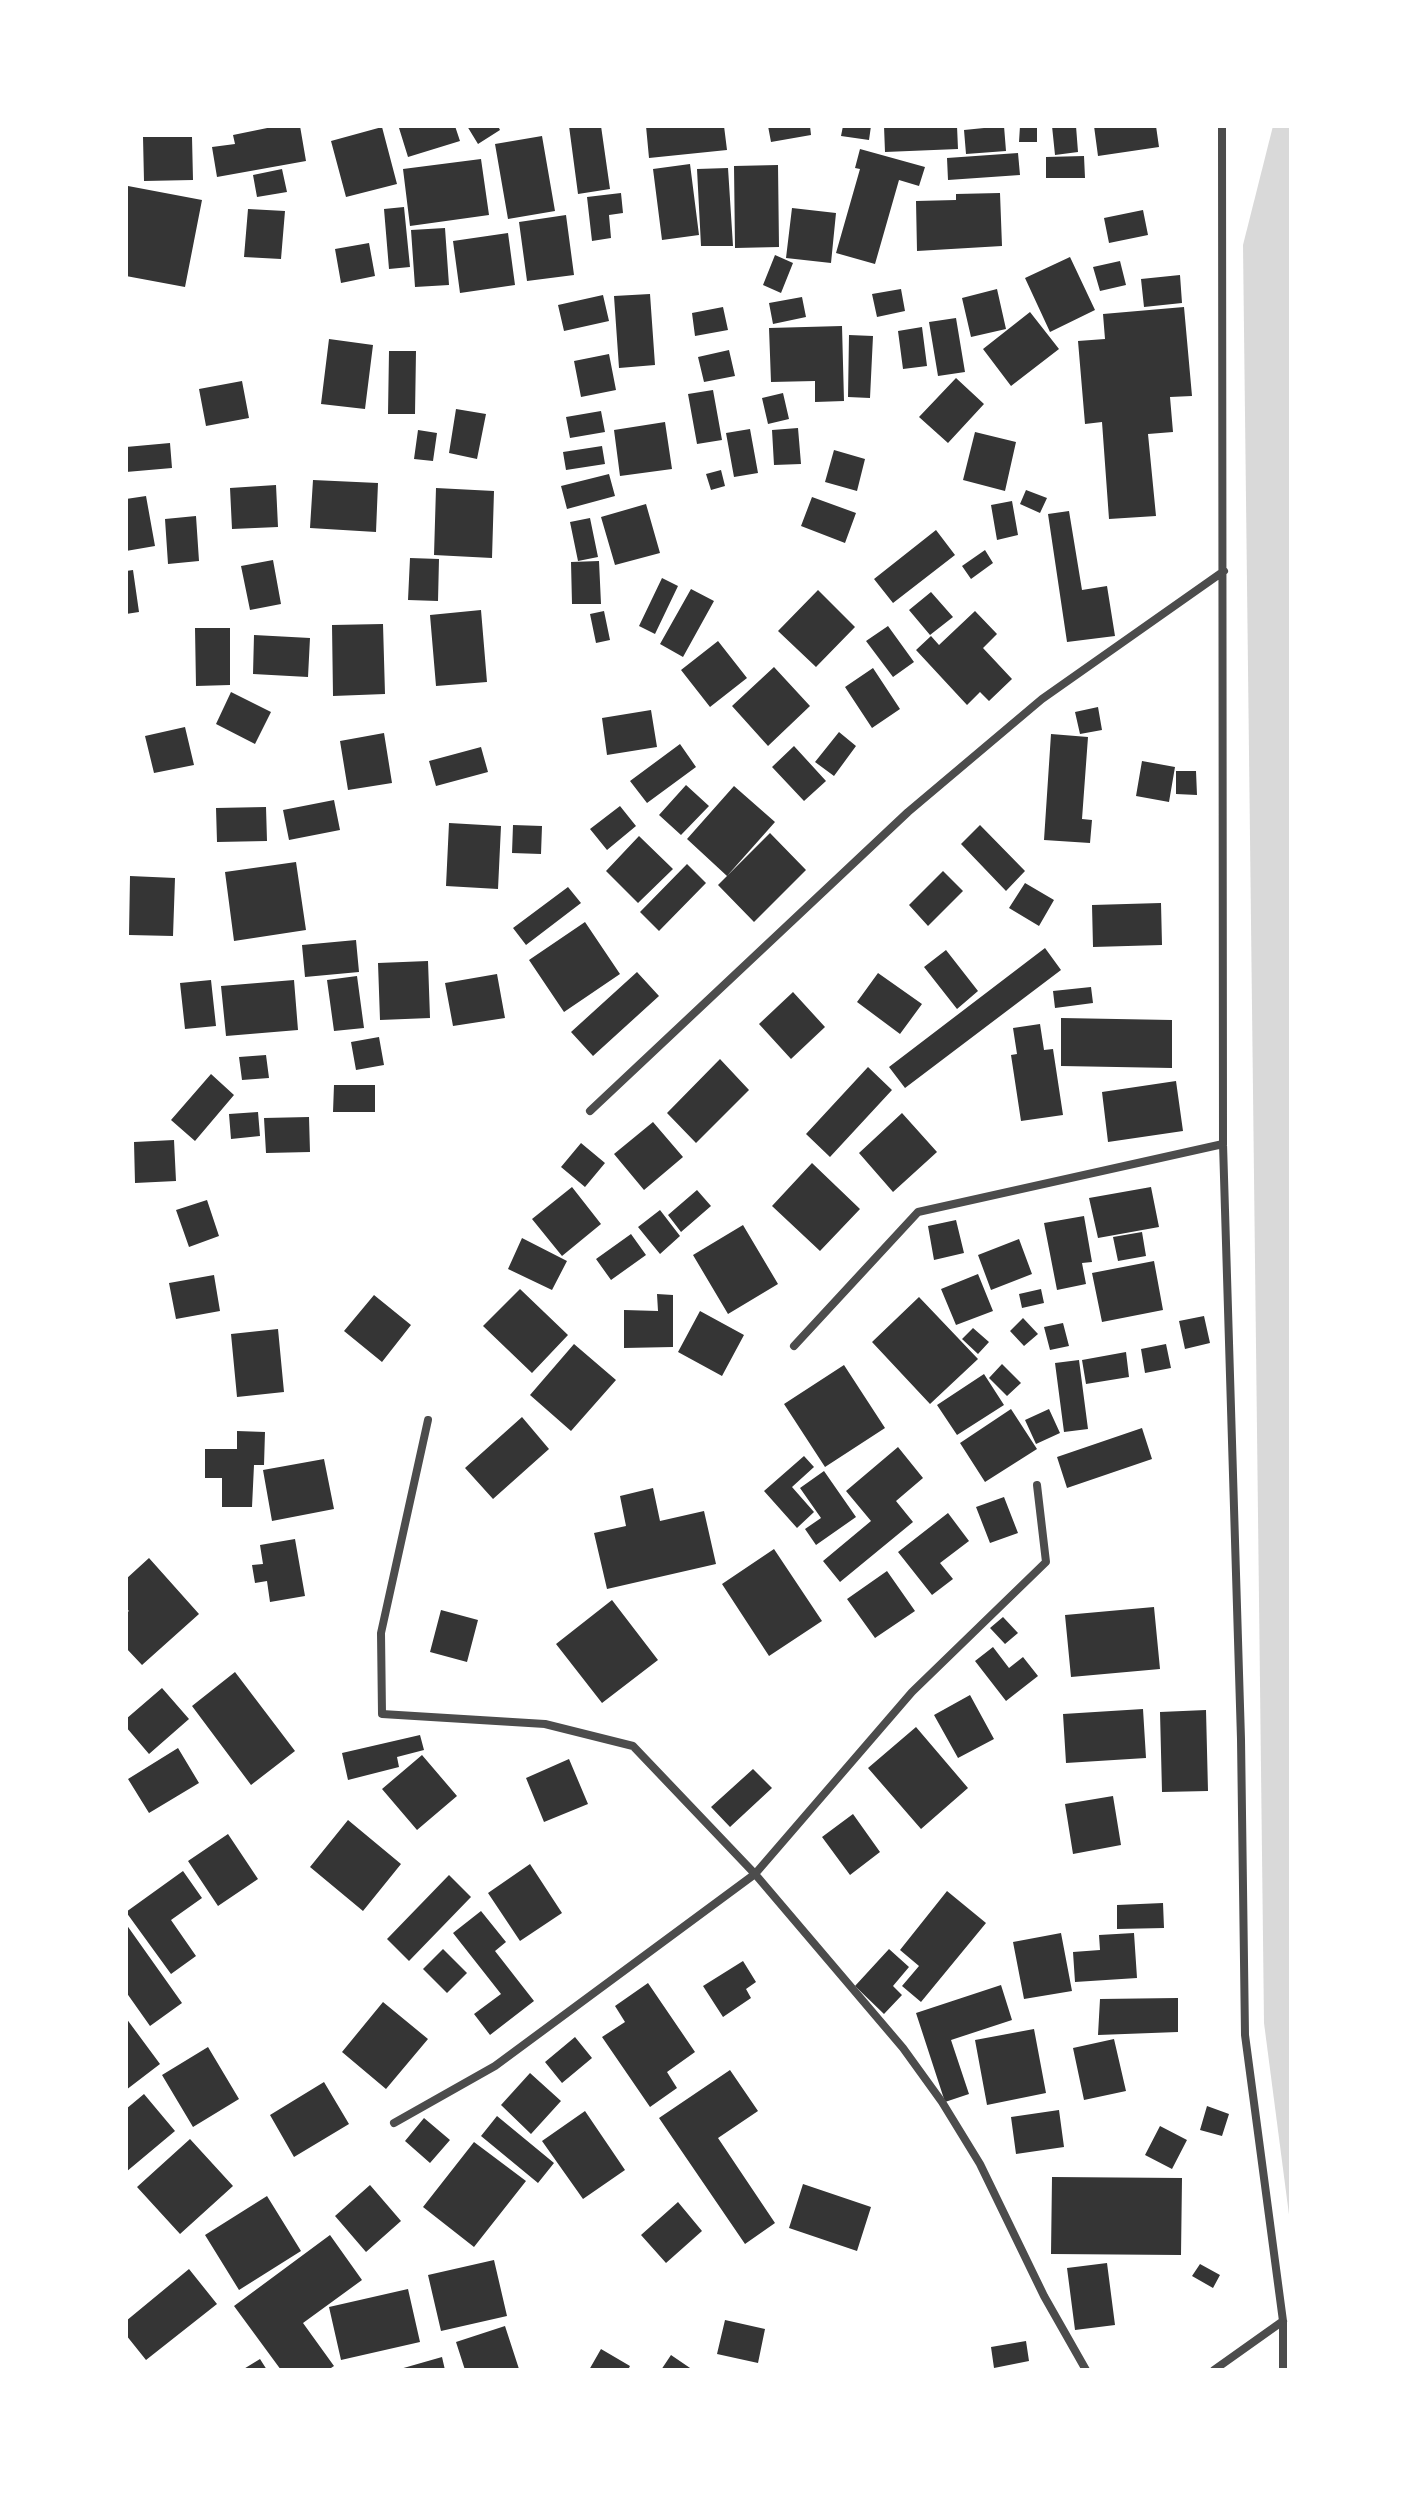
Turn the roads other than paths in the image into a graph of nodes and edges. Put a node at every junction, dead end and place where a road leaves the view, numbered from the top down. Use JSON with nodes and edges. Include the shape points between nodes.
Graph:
{"nodes":[{"id":1,"x":1222,"y":126,"type":"edge"},
{"id":2,"x":1224,"y":571,"type":"junction"},
{"id":3,"x":590,"y":1111,"type":"dead end"},
{"id":4,"x":1223,"y":1144,"type":"junction"},
{"id":5,"x":794,"y":1346,"type":"dead end"},
{"id":6,"x":428,"y":1420,"type":"dead end"},
{"id":7,"x":1037,"y":1485,"type":"dead end"},
{"id":8,"x":755,"y":1874,"type":"junction"},
{"id":9,"x":394,"y":2123,"type":"dead end"},
{"id":10,"x":1283,"y":2321,"type":"junction"},
{"id":11,"x":1086,"y":2370,"type":"edge"},
{"id":12,"x":1214,"y":2370,"type":"edge"},
{"id":13,"x":1283,"y":2370,"type":"edge"}],
"edges":[{"from":1,"to":2,"type":"street"},
{"from":2,"to":3,"type":"street","via":[[1042,699],[921,802]]},
{"from":2,"to":4,"type":"street"},
{"from":4,"to":5,"type":"street","via":[[918,1212]]},
{"from":4,"to":10,"type":"street","via":[[1245,2035]]},
{"from":6,"to":8,"type":"street","via":[[381,1633],[382,1714],[545,1724],[633,1746]]},
{"from":7,"to":8,"type":"street","via":[[1046,1562],[912,1692]]},
{"from":8,"to":9,"type":"street","via":[[495,2066]]},
{"from":8,"to":11,"type":"street","via":[[903,2048],[942,2102],[980,2164]]},
{"from":10,"to":12,"type":"street"},
{"from":10,"to":13,"type":"street"}]}
